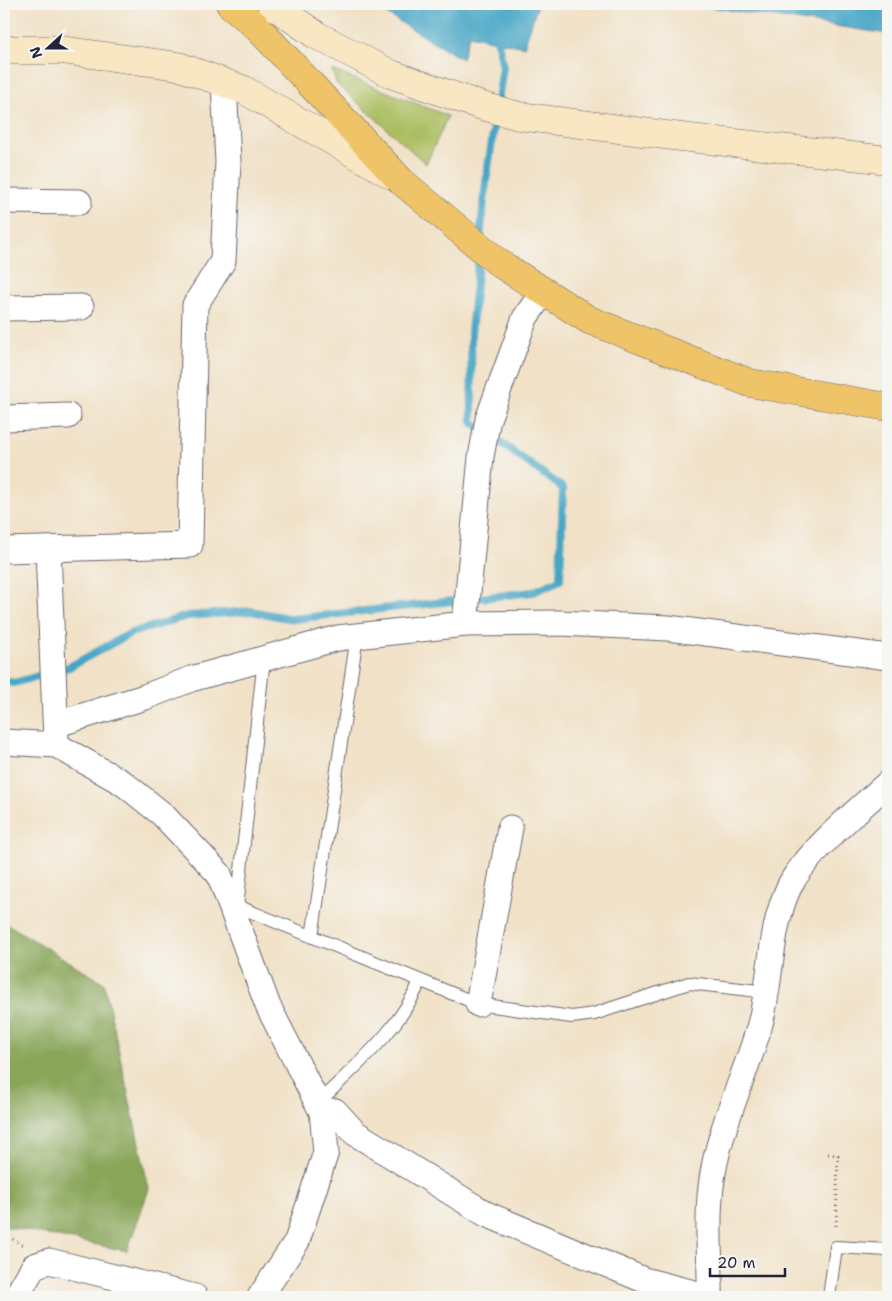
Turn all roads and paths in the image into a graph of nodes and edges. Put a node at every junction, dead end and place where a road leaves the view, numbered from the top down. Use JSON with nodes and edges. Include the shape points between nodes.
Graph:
{"nodes":[{"id":1,"x":230,"y":4,"type":"edge"},
{"id":2,"x":271,"y":4,"type":"edge"},
{"id":3,"x":4,"y":50,"type":"edge"},
{"id":4,"x":224,"y":83,"type":"junction"},
{"id":5,"x":888,"y":160,"type":"edge"},
{"id":6,"x":401,"y":181,"type":"junction"},
{"id":7,"x":4,"y":201,"type":"edge"},
{"id":8,"x":79,"y":202,"type":"dead end"},
{"id":9,"x":543,"y":292,"type":"junction"},
{"id":10,"x":81,"y":307,"type":"dead end"},
{"id":11,"x":4,"y":308,"type":"edge"},
{"id":12,"x":888,"y":407,"type":"edge"},
{"id":13,"x":68,"y":416,"type":"dead end"},
{"id":14,"x":4,"y":418,"type":"edge"},
{"id":15,"x":4,"y":550,"type":"edge"},
{"id":16,"x":48,"y":550,"type":"junction"},
{"id":17,"x":465,"y":624,"type":"junction"},
{"id":18,"x":357,"y":636,"type":"junction"},
{"id":19,"x":888,"y":657,"type":"edge"},
{"id":20,"x":264,"y":658,"type":"junction"},
{"id":21,"x":56,"y":734,"type":"junction"},
{"id":22,"x":4,"y":742,"type":"edge"},
{"id":23,"x":888,"y":783,"type":"edge"},
{"id":24,"x":510,"y":828,"type":"dead end"},
{"id":25,"x":236,"y":912,"type":"junction"},
{"id":26,"x":312,"y":937,"type":"junction"},
{"id":27,"x":420,"y":981,"type":"junction"},
{"id":28,"x":767,"y":992,"type":"junction"},
{"id":29,"x":478,"y":1004,"type":"junction"},
{"id":30,"x":319,"y":1108,"type":"junction"},
{"id":31,"x":828,"y":1154,"type":"dead end"},
{"id":32,"x":836,"y":1247,"type":"junction"},
{"id":33,"x":888,"y":1250,"type":"edge"},
{"id":34,"x":641,"y":1288,"type":"edge"},
{"id":35,"x":16,"y":1297,"type":"edge"},
{"id":36,"x":195,"y":1297,"type":"edge"},
{"id":37,"x":260,"y":1297,"type":"edge"},
{"id":38,"x":710,"y":1297,"type":"edge"},
{"id":39,"x":829,"y":1297,"type":"edge"}],
"edges":[{"from":1,"to":6,"type":"highway","via":[[257,27]]},
{"from":2,"to":5,"type":"street","via":[[316,35],[391,74],[519,116]]},
{"from":3,"to":4,"type":"street","via":[[61,50],[178,66]]},
{"from":4,"to":6,"type":"street","via":[[244,90]]},
{"from":4,"to":16,"type":"street","via":[[228,162],[224,261],[194,305],[190,545]]},
{"from":6,"to":9,"type":"highway","via":[[499,263]]},
{"from":7,"to":8,"type":"street"},
{"from":9,"to":12,"type":"highway","via":[[589,320],[750,383]]},
{"from":9,"to":17,"type":"street","via":[[525,318],[488,419],[481,457]]},
{"from":10,"to":11,"type":"street"},
{"from":13,"to":14,"type":"street"},
{"from":15,"to":16,"type":"street"},
{"from":16,"to":21,"type":"street"},
{"from":17,"to":18,"type":"street"},
{"from":17,"to":19,"type":"street","via":[[560,623],[668,628]]},
{"from":18,"to":20,"type":"street"},
{"from":18,"to":26,"type":"lane"},
{"from":20,"to":21,"type":"street","via":[[191,679]]},
{"from":20,"to":25,"type":"lane"},
{"from":21,"to":22,"type":"street"},
{"from":21,"to":25,"type":"street","via":[[162,814],[219,874]]},
{"from":23,"to":28,"type":"street","via":[[814,854],[790,886],[776,926]]},
{"from":24,"to":29,"type":"street"},
{"from":25,"to":26,"type":"lane"},
{"from":25,"to":30,"type":"street","via":[[268,1006]]},
{"from":26,"to":27,"type":"lane"},
{"from":27,"to":29,"type":"lane"},
{"from":27,"to":30,"type":"lane","via":[[414,996],[390,1030]]},
{"from":28,"to":29,"type":"lane","via":[[689,983],[594,1014],[572,1017]]},
{"from":28,"to":38,"type":"street","via":[[710,1188]]},
{"from":30,"to":34,"type":"street","via":[[335,1112],[355,1133],[486,1214]]},
{"from":30,"to":37,"type":"street","via":[[326,1152],[296,1241]]},
{"from":31,"to":32,"type":"path","via":[[838,1155]]},
{"from":32,"to":33,"type":"lane"},
{"from":32,"to":39,"type":"lane"},
{"from":34,"to":38,"type":"street"},
{"from":35,"to":36,"type":"street","via":[[34,1266],[49,1261]]}]}
